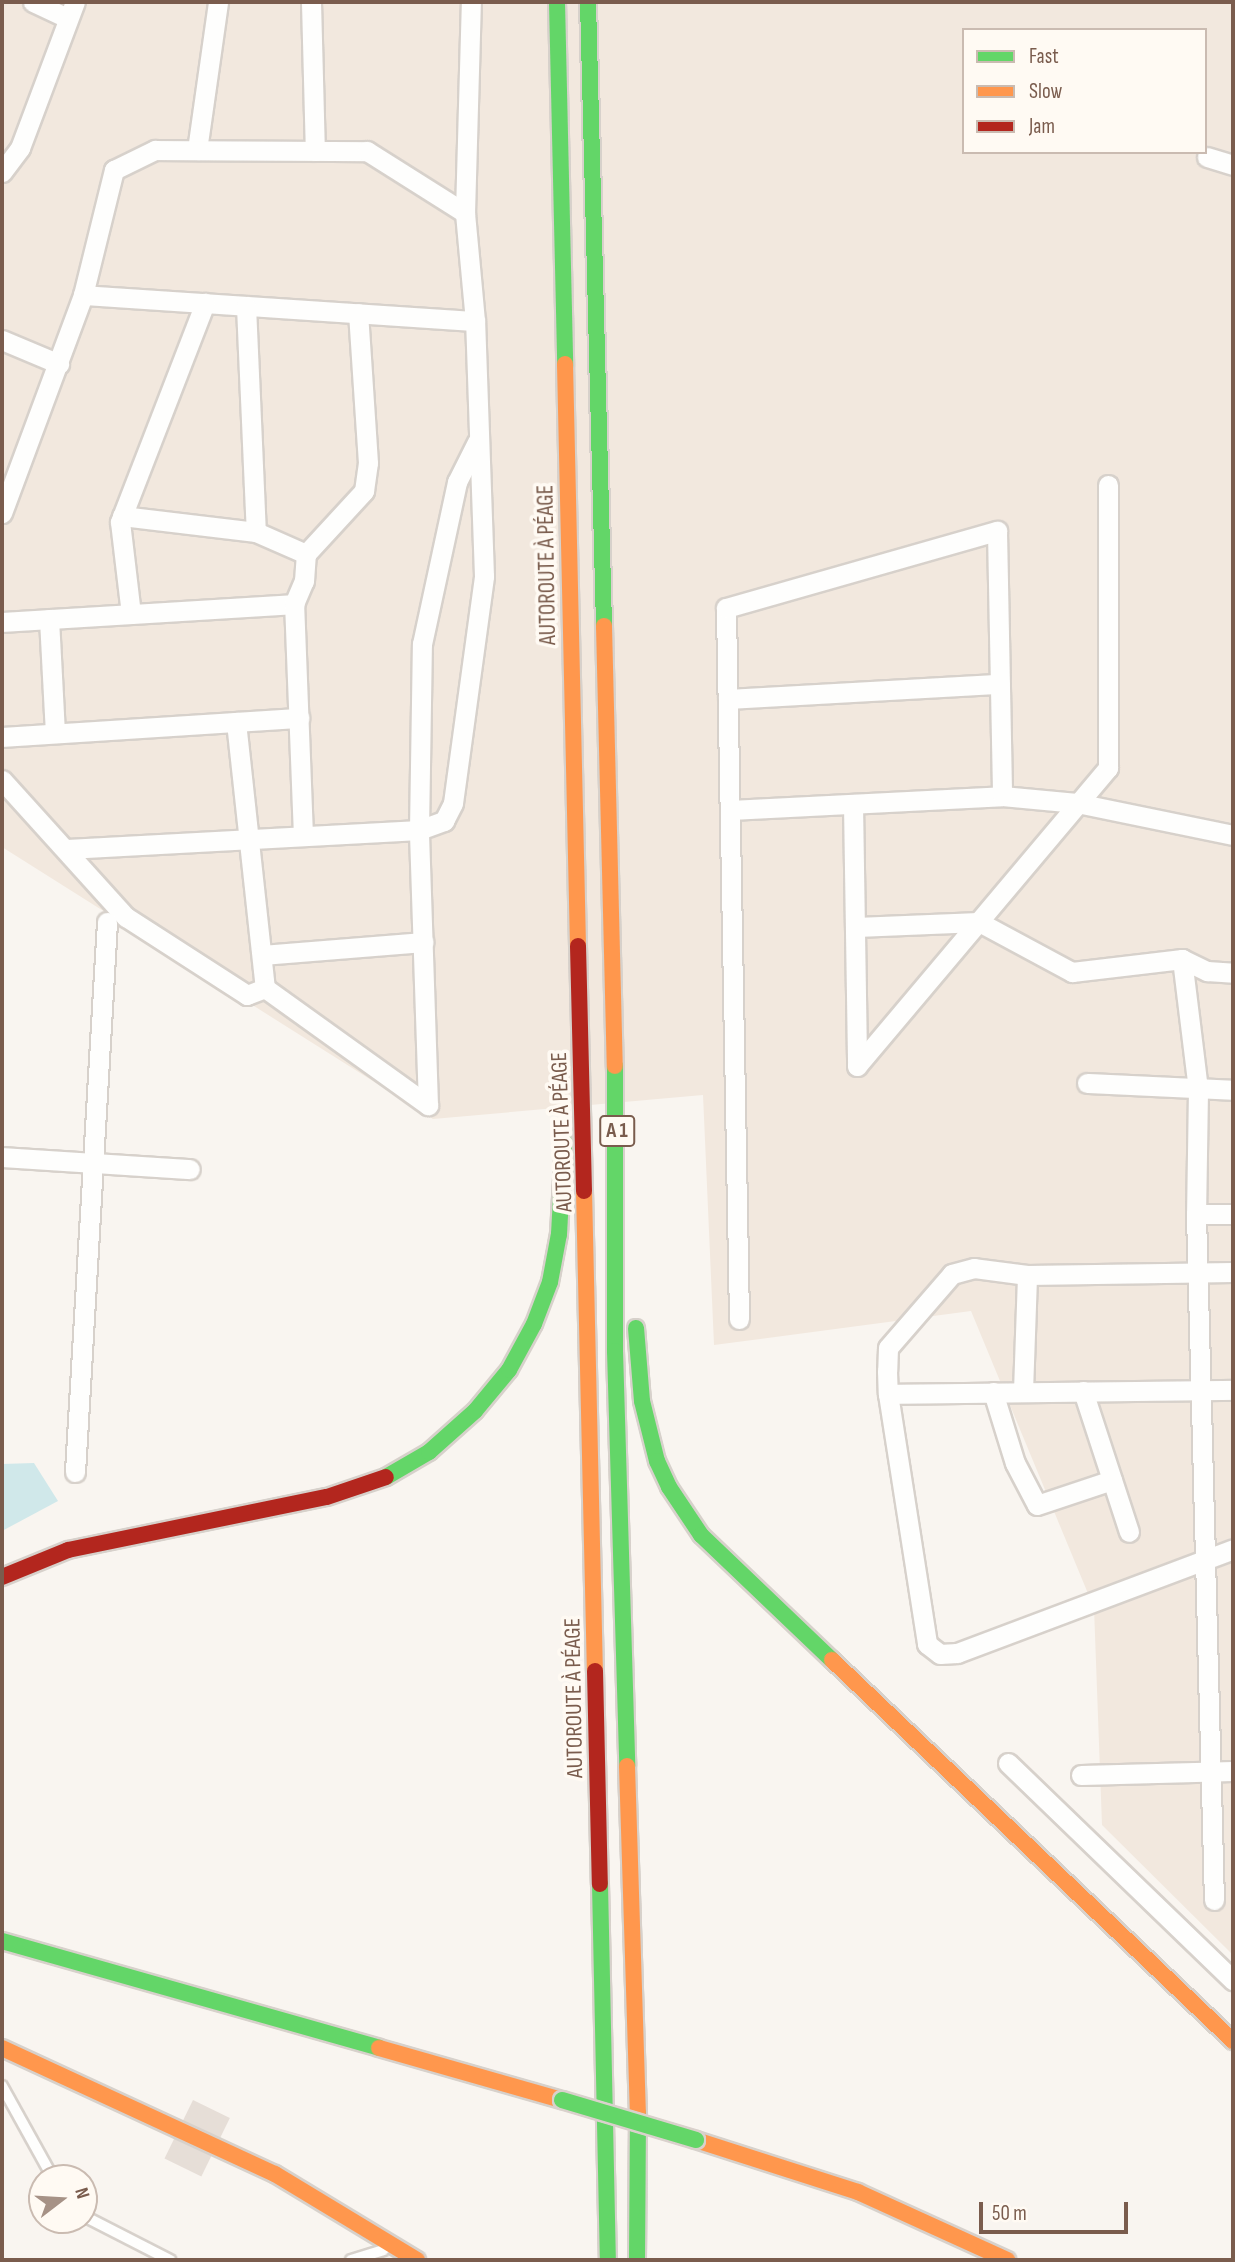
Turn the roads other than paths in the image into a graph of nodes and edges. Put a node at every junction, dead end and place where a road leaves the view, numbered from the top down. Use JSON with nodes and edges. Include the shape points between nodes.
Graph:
{"nodes":[{"id":1,"x":33,"y":2,"type":"edge"},
{"id":2,"x":218,"y":2,"type":"edge"},
{"id":3,"x":311,"y":2,"type":"edge"},
{"id":4,"x":471,"y":2,"type":"edge"},
{"id":5,"x":557,"y":2,"type":"edge"},
{"id":6,"x":588,"y":2,"type":"edge"},
{"id":7,"x":71,"y":10,"type":"edge"},
{"id":8,"x":197,"y":150,"type":"junction"},
{"id":9,"x":316,"y":151,"type":"junction"},
{"id":10,"x":1207,"y":157,"type":"dead end"},
{"id":11,"x":1233,"y":165,"type":"edge"},
{"id":12,"x":2,"y":172,"type":"edge"},
{"id":13,"x":465,"y":213,"type":"junction"},
{"id":14,"x":83,"y":295,"type":"junction"},
{"id":15,"x":205,"y":303,"type":"junction"},
{"id":16,"x":246,"y":306,"type":"junction"},
{"id":17,"x":358,"y":313,"type":"junction"},
{"id":18,"x":475,"y":321,"type":"junction"},
{"id":19,"x":2,"y":340,"type":"edge"},
{"id":20,"x":59,"y":364,"type":"junction"},
{"id":21,"x":479,"y":437,"type":"junction"},
{"id":22,"x":11,"y":470,"type":"edge"},
{"id":23,"x":1108,"y":485,"type":"dead end"},
{"id":24,"x":2,"y":513,"type":"edge"},
{"id":25,"x":122,"y":516,"type":"junction"},
{"id":26,"x":256,"y":532,"type":"junction"},
{"id":27,"x":306,"y":554,"type":"junction"},
{"id":28,"x":294,"y":604,"type":"junction"},
{"id":29,"x":131,"y":614,"type":"junction"},
{"id":30,"x":48,"y":619,"type":"junction"},
{"id":31,"x":2,"y":622,"type":"edge"},
{"id":32,"x":1000,"y":684,"type":"junction"},
{"id":33,"x":728,"y":699,"type":"junction"},
{"id":34,"x":299,"y":718,"type":"junction"},
{"id":35,"x":236,"y":722,"type":"junction"},
{"id":36,"x":55,"y":733,"type":"junction"},
{"id":37,"x":2,"y":737,"type":"edge"},
{"id":38,"x":2,"y":780,"type":"edge"},
{"id":39,"x":1002,"y":796,"type":"junction"},
{"id":40,"x":1077,"y":803,"type":"junction"},
{"id":41,"x":853,"y":804,"type":"junction"},
{"id":42,"x":730,"y":810,"type":"junction"},
{"id":43,"x":419,"y":830,"type":"junction"},
{"id":44,"x":1233,"y":835,"type":"edge"},
{"id":45,"x":303,"y":836,"type":"junction"},
{"id":46,"x":249,"y":839,"type":"junction"},
{"id":47,"x":67,"y":849,"type":"junction"},
{"id":48,"x":107,"y":922,"type":"dead end"},
{"id":49,"x":979,"y":922,"type":"junction"},
{"id":50,"x":856,"y":927,"type":"junction"},
{"id":51,"x":579,"y":940,"type":"junction"},
{"id":52,"x":423,"y":942,"type":"junction"},
{"id":53,"x":262,"y":955,"type":"junction"},
{"id":54,"x":1182,"y":959,"type":"junction"},
{"id":55,"x":1233,"y":973,"type":"edge"},
{"id":56,"x":265,"y":988,"type":"junction"},
{"id":57,"x":1087,"y":1083,"type":"dead end"},
{"id":58,"x":1198,"y":1090,"type":"junction"},
{"id":59,"x":1233,"y":1090,"type":"edge"},
{"id":60,"x":564,"y":1096,"type":"dead end"},
{"id":61,"x":564,"y":1123,"type":"dead end"},
{"id":62,"x":617,"y":1147,"type":"junction"},
{"id":63,"x":2,"y":1157,"type":"edge"},
{"id":64,"x":92,"y":1162,"type":"junction"},
{"id":65,"x":190,"y":1169,"type":"dead end"},
{"id":66,"x":1196,"y":1214,"type":"junction"},
{"id":67,"x":1233,"y":1214,"type":"edge"},
{"id":68,"x":1198,"y":1272,"type":"junction"},
{"id":69,"x":1233,"y":1272,"type":"edge"},
{"id":70,"x":1027,"y":1275,"type":"junction"},
{"id":71,"x":633,"y":1278,"type":"dead end"},
{"id":72,"x":635,"y":1305,"type":"dead end"},
{"id":73,"x":739,"y":1319,"type":"dead end"},
{"id":74,"x":1233,"y":1390,"type":"edge"},
{"id":75,"x":1023,"y":1391,"type":"junction"},
{"id":76,"x":1083,"y":1391,"type":"junction"},
{"id":77,"x":1201,"y":1391,"type":"junction"},
{"id":78,"x":993,"y":1392,"type":"junction"},
{"id":79,"x":888,"y":1394,"type":"junction"},
{"id":80,"x":75,"y":1472,"type":"dead end"},
{"id":81,"x":1112,"y":1480,"type":"junction"},
{"id":82,"x":1129,"y":1532,"type":"dead end"},
{"id":83,"x":1233,"y":1549,"type":"edge"},
{"id":84,"x":1206,"y":1562,"type":"junction"},
{"id":85,"x":2,"y":1577,"type":"edge"},
{"id":86,"x":1008,"y":1763,"type":"dead end"},
{"id":87,"x":1211,"y":1772,"type":"junction"},
{"id":88,"x":1233,"y":1772,"type":"edge"},
{"id":89,"x":1081,"y":1775,"type":"dead end"},
{"id":90,"x":1214,"y":1900,"type":"dead end"},
{"id":91,"x":2,"y":1941,"type":"edge"},
{"id":92,"x":1233,"y":1980,"type":"edge"},
{"id":93,"x":1233,"y":2041,"type":"edge"},
{"id":94,"x":2,"y":2048,"type":"edge"},
{"id":95,"x":2,"y":2086,"type":"edge"},
{"id":96,"x":45,"y":2164,"type":"edge"},
{"id":97,"x":98,"y":2223,"type":"edge"},
{"id":98,"x":396,"y":2248,"type":"junction"},
{"id":99,"x":170,"y":2260,"type":"edge"},
{"id":100,"x":351,"y":2260,"type":"edge"},
{"id":101,"x":417,"y":2260,"type":"edge"},
{"id":102,"x":608,"y":2260,"type":"edge"},
{"id":103,"x":638,"y":2260,"type":"edge"},
{"id":104,"x":1007,"y":2260,"type":"edge"}],
"edges":[{"from":1,"to":7,"type":"street"},
{"from":2,"to":8,"type":"street"},
{"from":3,"to":9,"type":"street"},
{"from":4,"to":13,"type":"street"},
{"from":5,"to":51,"type":"main road","name":"AUTOROUTE À PÉAGE","number":"A 1"},
{"from":6,"to":62,"type":"main road","number":"A 1"},
{"from":7,"to":12,"type":"street","via":[[20,148]]},
{"from":8,"to":9,"type":"street"},
{"from":8,"to":14,"type":"street","via":[[155,150],[114,170]]},
{"from":9,"to":13,"type":"street","via":[[367,151]]},
{"from":10,"to":11,"type":"street"},
{"from":13,"to":18,"type":"street"},
{"from":14,"to":15,"type":"street"},
{"from":14,"to":20,"type":"street"},
{"from":15,"to":16,"type":"street"},
{"from":15,"to":25,"type":"street"},
{"from":16,"to":17,"type":"street"},
{"from":16,"to":26,"type":"street"},
{"from":17,"to":18,"type":"street"},
{"from":17,"to":27,"type":"street","via":[[368,463],[364,491]]},
{"from":18,"to":21,"type":"street"},
{"from":19,"to":20,"type":"street"},
{"from":20,"to":22,"type":"street"},
{"from":21,"to":43,"type":"street","via":[[457,482],[422,644]]},
{"from":21,"to":43,"type":"street","via":[[484,576],[471,690],[453,803],[443,821]]},
{"from":22,"to":24,"type":"street"},
{"from":23,"to":40,"type":"street","via":[[1108,768]]},
{"from":25,"to":26,"type":"street"},
{"from":25,"to":29,"type":"street"},
{"from":26,"to":27,"type":"street"},
{"from":27,"to":28,"type":"street","via":[[304,581]]},
{"from":28,"to":29,"type":"street"},
{"from":28,"to":34,"type":"street"},
{"from":29,"to":30,"type":"street"},
{"from":30,"to":31,"type":"street"},
{"from":30,"to":36,"type":"street"},
{"from":32,"to":33,"type":"street"},
{"from":32,"to":33,"type":"street","via":[[997,531],[726,608]]},
{"from":32,"to":39,"type":"street"},
{"from":33,"to":42,"type":"street"},
{"from":34,"to":35,"type":"street"},
{"from":34,"to":45,"type":"street"},
{"from":35,"to":36,"type":"street"},
{"from":35,"to":46,"type":"street"},
{"from":36,"to":37,"type":"street"},
{"from":38,"to":47,"type":"street"},
{"from":39,"to":40,"type":"street"},
{"from":39,"to":41,"type":"street"},
{"from":40,"to":44,"type":"street"},
{"from":40,"to":49,"type":"street"},
{"from":41,"to":42,"type":"street"},
{"from":41,"to":50,"type":"street"},
{"from":42,"to":73,"type":"street"},
{"from":43,"to":45,"type":"street"},
{"from":43,"to":52,"type":"street"},
{"from":45,"to":46,"type":"street"},
{"from":46,"to":47,"type":"street"},
{"from":46,"to":53,"type":"street"},
{"from":47,"to":56,"type":"street","via":[[127,917],[247,995]]},
{"from":48,"to":64,"type":"street"},
{"from":49,"to":50,"type":"street"},
{"from":49,"to":50,"type":"street","via":[[857,1066]]},
{"from":49,"to":54,"type":"street","via":[[1072,972]]},
{"from":51,"to":60,"type":"main road","via":[[568,986]]},
{"from":51,"to":102,"type":"main road","name":"AUTOROUTE À PÉAGE","number":"A 1"},
{"from":52,"to":53,"type":"street"},
{"from":52,"to":56,"type":"street","via":[[428,1105]]},
{"from":53,"to":56,"type":"street"},
{"from":54,"to":55,"type":"street","via":[[1208,971]]},
{"from":54,"to":58,"type":"street"},
{"from":57,"to":58,"type":"street"},
{"from":58,"to":59,"type":"street"},
{"from":58,"to":66,"type":"street"},
{"from":61,"to":85,"type":"main road","via":[[559,1234],[550,1282],[534,1324],[509,1370],[475,1411],[429,1452],[380,1480],[327,1497],[134,1533],[68,1550]]},
{"from":62,"to":71,"type":"main road"},
{"from":62,"to":103,"type":"main road","number":"A 1","via":[[615,1351],[638,2116]]},
{"from":63,"to":64,"type":"street"},
{"from":64,"to":65,"type":"street"},
{"from":64,"to":80,"type":"street"},
{"from":66,"to":67,"type":"street"},
{"from":66,"to":68,"type":"street"},
{"from":68,"to":69,"type":"street"},
{"from":68,"to":70,"type":"street"},
{"from":68,"to":77,"type":"street"},
{"from":70,"to":75,"type":"street"},
{"from":70,"to":79,"type":"street","via":[[974,1268],[952,1275],[888,1348]]},
{"from":72,"to":93,"type":"main road","via":[[642,1401],[651,1440],[669,1488],[701,1535]]},
{"from":74,"to":77,"type":"street"},
{"from":75,"to":76,"type":"street"},
{"from":75,"to":78,"type":"street"},
{"from":76,"to":77,"type":"street"},
{"from":76,"to":81,"type":"street"},
{"from":77,"to":84,"type":"street"},
{"from":78,"to":79,"type":"street"},
{"from":78,"to":81,"type":"street","via":[[1015,1463],[1037,1504]]},
{"from":79,"to":84,"type":"street","via":[[927,1644],[940,1654],[957,1653]]},
{"from":81,"to":82,"type":"street"},
{"from":83,"to":84,"type":"street"},
{"from":84,"to":87,"type":"street"},
{"from":86,"to":92,"type":"street"},
{"from":87,"to":88,"type":"street"},
{"from":87,"to":89,"type":"street"},
{"from":87,"to":90,"type":"street"},
{"from":91,"to":104,"type":"main road","bridge":true,"via":[[696,2140],[858,2192]]},
{"from":94,"to":98,"type":"main road","via":[[275,2174]]},
{"from":95,"to":96,"type":"lane"},
{"from":97,"to":99,"type":"lane"},
{"from":98,"to":100,"type":"lane"},
{"from":98,"to":101,"type":"main road"}]}
